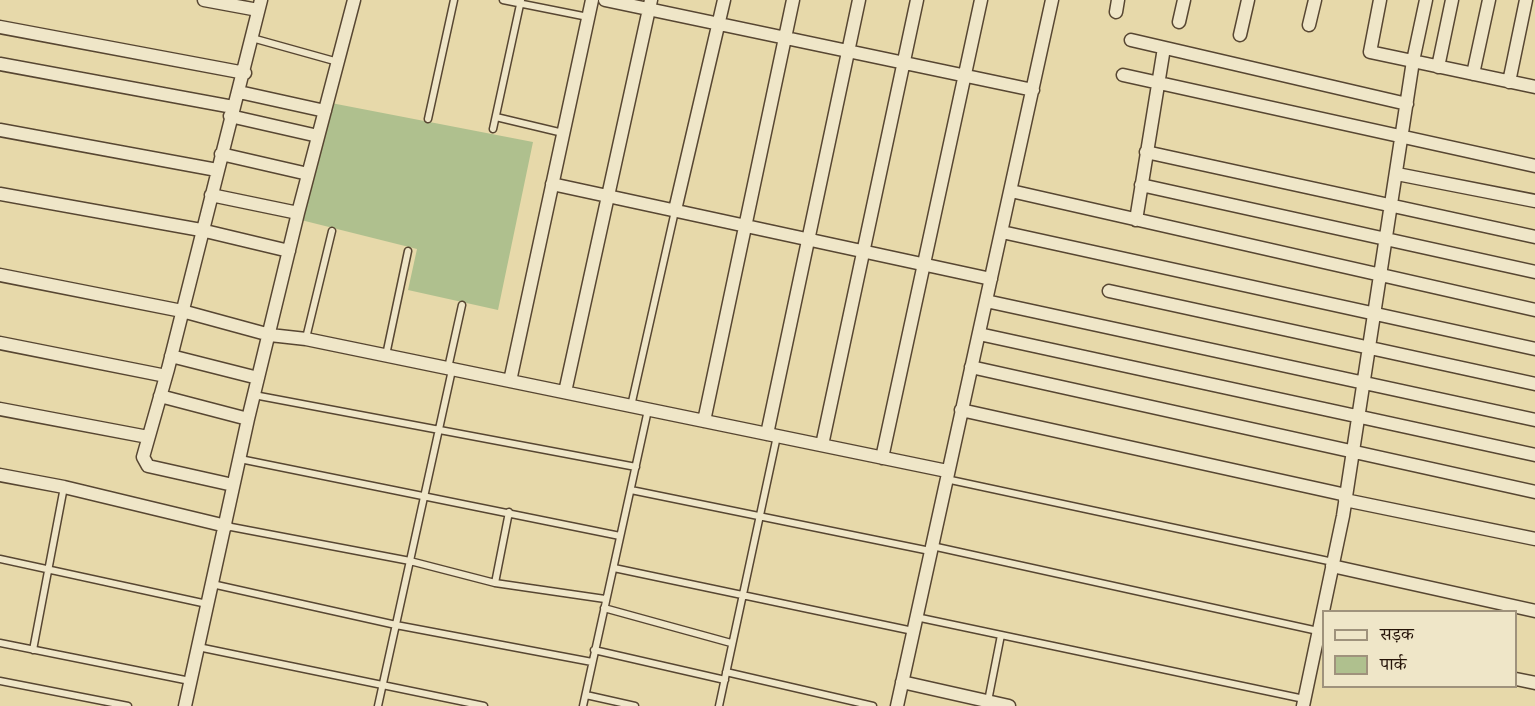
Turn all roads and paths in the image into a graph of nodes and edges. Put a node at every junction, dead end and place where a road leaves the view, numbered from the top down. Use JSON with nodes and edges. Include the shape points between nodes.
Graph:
{"nodes":[{"id":1,"x":204,"y":0,"type":"edge"},
{"id":2,"x":354,"y":0,"type":"edge"},
{"id":3,"x":454,"y":0,"type":"edge"},
{"id":4,"x":503,"y":0,"type":"edge"},
{"id":5,"x":592,"y":0,"type":"edge"},
{"id":6,"x":605,"y":0,"type":"edge"},
{"id":7,"x":724,"y":0,"type":"edge"},
{"id":8,"x":793,"y":0,"type":"edge"},
{"id":9,"x":859,"y":0,"type":"edge"},
{"id":10,"x":917,"y":0,"type":"edge"},
{"id":11,"x":981,"y":0,"type":"edge"},
{"id":12,"x":1053,"y":0,"type":"edge"},
{"id":13,"x":1184,"y":0,"type":"edge"},
{"id":14,"x":1248,"y":0,"type":"edge"},
{"id":15,"x":1315,"y":0,"type":"edge"},
{"id":16,"x":1380,"y":0,"type":"edge"},
{"id":17,"x":1426,"y":0,"type":"edge"},
{"id":18,"x":1452,"y":0,"type":"edge"},
{"id":19,"x":1489,"y":0,"type":"edge"},
{"id":20,"x":1526,"y":0,"type":"edge"},
{"id":21,"x":521,"y":2,"type":"edge"},
{"id":22,"x":650,"y":4,"type":"edge"},
{"id":23,"x":260,"y":5,"type":"edge"},
{"id":24,"x":588,"y":17,"type":"junction"},
{"id":25,"x":1179,"y":22,"type":"dead end"},
{"id":26,"x":719,"y":23,"type":"junction"},
{"id":27,"x":1309,"y":25,"type":"dead end"},
{"id":28,"x":0,"y":27,"type":"edge"},
{"id":29,"x":1240,"y":35,"type":"dead end"},
{"id":30,"x":785,"y":37,"type":"junction"},
{"id":31,"x":252,"y":38,"type":"junction"},
{"id":32,"x":1131,"y":40,"type":"dead end"},
{"id":33,"x":1164,"y":48,"type":"junction"},
{"id":34,"x":848,"y":51,"type":"junction"},
{"id":35,"x":338,"y":62,"type":"junction"},
{"id":36,"x":1413,"y":62,"type":"junction"},
{"id":37,"x":904,"y":63,"type":"junction"},
{"id":38,"x":0,"y":64,"type":"edge"},
{"id":39,"x":1438,"y":67,"type":"junction"},
{"id":40,"x":245,"y":73,"type":"junction"},
{"id":41,"x":1473,"y":74,"type":"junction"},
{"id":42,"x":1123,"y":75,"type":"dead end"},
{"id":43,"x":965,"y":76,"type":"junction"},
{"id":44,"x":1157,"y":82,"type":"junction"},
{"id":45,"x":1509,"y":82,"type":"junction"},
{"id":46,"x":1535,"y":87,"type":"edge"},
{"id":47,"x":1033,"y":90,"type":"junction"},
{"id":48,"x":239,"y":92,"type":"junction"},
{"id":49,"x":1407,"y":104,"type":"junction"},
{"id":50,"x":232,"y":111,"type":"junction"},
{"id":51,"x":325,"y":111,"type":"junction"},
{"id":52,"x":496,"y":117,"type":"junction"},
{"id":53,"x":428,"y":119,"type":"dead end"},
{"id":54,"x":493,"y":129,"type":"dead end"},
{"id":55,"x":0,"y":130,"type":"edge"},
{"id":56,"x":563,"y":133,"type":"junction"},
{"id":57,"x":318,"y":136,"type":"junction"},
{"id":58,"x":1402,"y":138,"type":"junction"},
{"id":59,"x":1146,"y":152,"type":"junction"},
{"id":60,"x":221,"y":154,"type":"junction"},
{"id":61,"x":1535,"y":166,"type":"edge"},
{"id":62,"x":217,"y":170,"type":"junction"},
{"id":63,"x":308,"y":174,"type":"junction"},
{"id":64,"x":1397,"y":174,"type":"junction"},
{"id":65,"x":552,"y":184,"type":"junction"},
{"id":66,"x":1141,"y":185,"type":"junction"},
{"id":67,"x":1011,"y":191,"type":"junction"},
{"id":68,"x":0,"y":194,"type":"edge"},
{"id":69,"x":211,"y":195,"type":"junction"},
{"id":70,"x":609,"y":196,"type":"junction"},
{"id":71,"x":1535,"y":201,"type":"edge"},
{"id":72,"x":1392,"y":206,"type":"junction"},
{"id":73,"x":675,"y":210,"type":"junction"},
{"id":74,"x":298,"y":213,"type":"junction"},
{"id":75,"x":1136,"y":220,"type":"junction"},
{"id":76,"x":745,"y":226,"type":"junction"},
{"id":77,"x":201,"y":230,"type":"junction"},
{"id":78,"x":332,"y":231,"type":"dead end"},
{"id":79,"x":1002,"y":232,"type":"junction"},
{"id":80,"x":1535,"y":237,"type":"edge"},
{"id":81,"x":808,"y":240,"type":"junction"},
{"id":82,"x":1387,"y":241,"type":"junction"},
{"id":83,"x":289,"y":251,"type":"junction"},
{"id":84,"x":408,"y":251,"type":"dead end"},
{"id":85,"x":863,"y":252,"type":"junction"},
{"id":86,"x":924,"y":265,"type":"junction"},
{"id":87,"x":1535,"y":272,"type":"edge"},
{"id":88,"x":0,"y":275,"type":"edge"},
{"id":89,"x":1382,"y":276,"type":"junction"},
{"id":90,"x":991,"y":279,"type":"junction"},
{"id":91,"x":1108,"y":291,"type":"dead end"},
{"id":92,"x":986,"y":301,"type":"junction"},
{"id":93,"x":462,"y":305,"type":"dead end"},
{"id":94,"x":1535,"y":309,"type":"edge"},
{"id":95,"x":182,"y":311,"type":"junction"},
{"id":96,"x":1375,"y":313,"type":"junction"},
{"id":97,"x":270,"y":334,"type":"junction"},
{"id":98,"x":979,"y":334,"type":"junction"},
{"id":99,"x":306,"y":339,"type":"junction"},
{"id":100,"x":0,"y":343,"type":"edge"},
{"id":101,"x":1370,"y":347,"type":"junction"},
{"id":102,"x":1535,"y":349,"type":"edge"},
{"id":103,"x":171,"y":356,"type":"junction"},
{"id":104,"x":386,"y":356,"type":"junction"},
{"id":105,"x":971,"y":367,"type":"junction"},
{"id":106,"x":450,"y":369,"type":"junction"},
{"id":107,"x":166,"y":376,"type":"junction"},
{"id":108,"x":258,"y":378,"type":"junction"},
{"id":109,"x":510,"y":381,"type":"junction"},
{"id":110,"x":1364,"y":383,"type":"junction"},
{"id":111,"x":1535,"y":384,"type":"edge"},
{"id":112,"x":565,"y":392,"type":"junction"},
{"id":113,"x":254,"y":395,"type":"junction"},
{"id":114,"x":160,"y":396,"type":"junction"},
{"id":115,"x":631,"y":407,"type":"junction"},
{"id":116,"x":0,"y":409,"type":"edge"},
{"id":117,"x":648,"y":410,"type":"junction"},
{"id":118,"x":961,"y":410,"type":"junction"},
{"id":119,"x":1359,"y":418,"type":"junction"},
{"id":120,"x":248,"y":419,"type":"junction"},
{"id":121,"x":1535,"y":420,"type":"edge"},
{"id":122,"x":704,"y":422,"type":"junction"},
{"id":123,"x":439,"y":431,"type":"junction"},
{"id":124,"x":772,"y":435,"type":"junction"},
{"id":125,"x":148,"y":437,"type":"junction"},
{"id":126,"x":822,"y":445,"type":"junction"},
{"id":127,"x":1353,"y":453,"type":"junction"},
{"id":128,"x":1535,"y":455,"type":"edge"},
{"id":129,"x":882,"y":458,"type":"junction"},
{"id":130,"x":240,"y":459,"type":"junction"},
{"id":131,"x":636,"y":467,"type":"junction"},
{"id":132,"x":0,"y":475,"type":"edge"},
{"id":133,"x":947,"y":475,"type":"junction"},
{"id":134,"x":233,"y":485,"type":"junction"},
{"id":135,"x":64,"y":487,"type":"junction"},
{"id":136,"x":631,"y":490,"type":"junction"},
{"id":137,"x":1535,"y":492,"type":"edge"},
{"id":138,"x":425,"y":494,"type":"junction"},
{"id":139,"x":1345,"y":497,"type":"junction"},
{"id":140,"x":509,"y":512,"type":"junction"},
{"id":141,"x":760,"y":516,"type":"junction"},
{"id":142,"x":226,"y":526,"type":"junction"},
{"id":143,"x":620,"y":536,"type":"junction"},
{"id":144,"x":1535,"y":539,"type":"edge"},
{"id":145,"x":931,"y":548,"type":"junction"},
{"id":146,"x":0,"y":559,"type":"edge"},
{"id":147,"x":410,"y":561,"type":"junction"},
{"id":148,"x":1332,"y":564,"type":"junction"},
{"id":149,"x":614,"y":568,"type":"junction"},
{"id":150,"x":49,"y":569,"type":"junction"},
{"id":151,"x":495,"y":583,"type":"junction"},
{"id":152,"x":212,"y":584,"type":"junction"},
{"id":153,"x":743,"y":594,"type":"junction"},
{"id":154,"x":605,"y":599,"type":"junction"},
{"id":155,"x":207,"y":604,"type":"junction"},
{"id":156,"x":604,"y":609,"type":"junction"},
{"id":157,"x":1324,"y":610,"type":"edge"},
{"id":158,"x":1535,"y":611,"type":"edge"},
{"id":159,"x":916,"y":617,"type":"junction"},
{"id":160,"x":396,"y":625,"type":"junction"},
{"id":161,"x":913,"y":631,"type":"junction"},
{"id":162,"x":1001,"y":635,"type":"junction"},
{"id":163,"x":1320,"y":636,"type":"edge"},
{"id":164,"x":0,"y":642,"type":"edge"},
{"id":165,"x":731,"y":643,"type":"junction"},
{"id":166,"x":197,"y":647,"type":"junction"},
{"id":167,"x":33,"y":650,"type":"junction"},
{"id":168,"x":594,"y":650,"type":"junction"},
{"id":169,"x":592,"y":662,"type":"junction"},
{"id":170,"x":726,"y":672,"type":"junction"},
{"id":171,"x":1517,"y":679,"type":"edge"},
{"id":172,"x":724,"y":680,"type":"junction"},
{"id":173,"x":0,"y":681,"type":"edge"},
{"id":174,"x":190,"y":681,"type":"junction"},
{"id":175,"x":902,"y":682,"type":"junction"},
{"id":176,"x":1535,"y":683,"type":"edge"},
{"id":177,"x":383,"y":684,"type":"junction"},
{"id":178,"x":586,"y":695,"type":"junction"},
{"id":179,"x":988,"y":701,"type":"junction"},
{"id":180,"x":1303,"y":703,"type":"edge"},
{"id":181,"x":128,"y":706,"type":"edge"},
{"id":182,"x":185,"y":706,"type":"edge"},
{"id":183,"x":378,"y":706,"type":"edge"},
{"id":184,"x":484,"y":706,"type":"edge"},
{"id":185,"x":583,"y":706,"type":"edge"},
{"id":186,"x":635,"y":706,"type":"edge"},
{"id":187,"x":719,"y":706,"type":"edge"},
{"id":188,"x":873,"y":706,"type":"edge"},
{"id":189,"x":897,"y":706,"type":"edge"},
{"id":190,"x":1009,"y":706,"type":"edge"}],
"edges":[{"from":1,"to":23,"type":"street"},
{"from":2,"to":35,"type":"street"},
{"from":3,"to":53,"type":"lane"},
{"from":4,"to":21,"type":"lane"},
{"from":5,"to":24,"type":"street"},
{"from":6,"to":22,"type":"street"},
{"from":7,"to":26,"type":"street"},
{"from":8,"to":30,"type":"street"},
{"from":9,"to":34,"type":"street"},
{"from":10,"to":37,"type":"street"},
{"from":11,"to":43,"type":"street"},
{"from":12,"to":47,"type":"street"},
{"from":13,"to":25,"type":"street"},
{"from":14,"to":29,"type":"street"},
{"from":15,"to":27,"type":"street"},
{"from":16,"to":36,"type":"street","via":[[1370,52]]},
{"from":17,"to":36,"type":"street"},
{"from":18,"to":39,"type":"street"},
{"from":19,"to":41,"type":"street"},
{"from":20,"to":45,"type":"street"},
{"from":21,"to":24,"type":"lane"},
{"from":21,"to":52,"type":"lane"},
{"from":22,"to":26,"type":"street"},
{"from":22,"to":70,"type":"street"},
{"from":23,"to":31,"type":"street"},
{"from":24,"to":56,"type":"street"},
{"from":26,"to":30,"type":"street"},
{"from":26,"to":73,"type":"street"},
{"from":28,"to":40,"type":"street"},
{"from":30,"to":34,"type":"street"},
{"from":30,"to":76,"type":"street"},
{"from":31,"to":35,"type":"lane"},
{"from":31,"to":40,"type":"street"},
{"from":32,"to":33,"type":"street"},
{"from":33,"to":44,"type":"street"},
{"from":33,"to":49,"type":"street"},
{"from":34,"to":37,"type":"street"},
{"from":34,"to":81,"type":"street"},
{"from":35,"to":51,"type":"street"},
{"from":36,"to":39,"type":"street"},
{"from":36,"to":49,"type":"street"},
{"from":37,"to":43,"type":"street"},
{"from":37,"to":85,"type":"street"},
{"from":38,"to":50,"type":"street"},
{"from":39,"to":41,"type":"street"},
{"from":40,"to":48,"type":"street"},
{"from":41,"to":45,"type":"street"},
{"from":42,"to":44,"type":"street"},
{"from":43,"to":47,"type":"street"},
{"from":43,"to":86,"type":"street"},
{"from":44,"to":58,"type":"street"},
{"from":44,"to":59,"type":"street"},
{"from":45,"to":46,"type":"street"},
{"from":47,"to":67,"type":"street"},
{"from":48,"to":50,"type":"street"},
{"from":48,"to":51,"type":"street"},
{"from":49,"to":58,"type":"street"},
{"from":50,"to":57,"type":"street"},
{"from":50,"to":60,"type":"street"},
{"from":51,"to":57,"type":"street"},
{"from":52,"to":54,"type":"lane"},
{"from":52,"to":56,"type":"lane"},
{"from":55,"to":62,"type":"street"},
{"from":56,"to":65,"type":"street"},
{"from":57,"to":63,"type":"street"},
{"from":58,"to":61,"type":"street"},
{"from":58,"to":64,"type":"street"},
{"from":59,"to":66,"type":"street"},
{"from":59,"to":72,"type":"street"},
{"from":60,"to":62,"type":"street"},
{"from":60,"to":63,"type":"street"},
{"from":62,"to":69,"type":"street"},
{"from":63,"to":74,"type":"street"},
{"from":64,"to":71,"type":"street"},
{"from":64,"to":72,"type":"street"},
{"from":65,"to":70,"type":"street"},
{"from":65,"to":109,"type":"street"},
{"from":66,"to":75,"type":"street"},
{"from":66,"to":82,"type":"street"},
{"from":67,"to":75,"type":"street"},
{"from":67,"to":79,"type":"street"},
{"from":68,"to":77,"type":"street"},
{"from":69,"to":74,"type":"street"},
{"from":69,"to":77,"type":"street"},
{"from":70,"to":73,"type":"street"},
{"from":70,"to":112,"type":"street"},
{"from":72,"to":80,"type":"street"},
{"from":72,"to":82,"type":"street"},
{"from":73,"to":76,"type":"street"},
{"from":73,"to":115,"type":"lane"},
{"from":74,"to":83,"type":"street"},
{"from":75,"to":89,"type":"street"},
{"from":76,"to":81,"type":"street"},
{"from":76,"to":122,"type":"street"},
{"from":77,"to":83,"type":"street"},
{"from":77,"to":95,"type":"street"},
{"from":78,"to":99,"type":"lane"},
{"from":79,"to":90,"type":"street"},
{"from":79,"to":96,"type":"street"},
{"from":81,"to":85,"type":"street"},
{"from":81,"to":124,"type":"street"},
{"from":82,"to":87,"type":"street"},
{"from":82,"to":89,"type":"street"},
{"from":83,"to":97,"type":"street"},
{"from":84,"to":104,"type":"lane"},
{"from":85,"to":86,"type":"street"},
{"from":85,"to":126,"type":"street"},
{"from":86,"to":90,"type":"street"},
{"from":86,"to":129,"type":"street"},
{"from":88,"to":95,"type":"street"},
{"from":89,"to":94,"type":"street"},
{"from":89,"to":96,"type":"street"},
{"from":90,"to":92,"type":"street"},
{"from":91,"to":101,"type":"street"},
{"from":92,"to":98,"type":"street"},
{"from":92,"to":110,"type":"street"},
{"from":93,"to":106,"type":"lane"},
{"from":95,"to":97,"type":"street"},
{"from":95,"to":103,"type":"street"},
{"from":96,"to":101,"type":"street"},
{"from":96,"to":102,"type":"street"},
{"from":97,"to":99,"type":"street"},
{"from":97,"to":108,"type":"street"},
{"from":98,"to":105,"type":"street"},
{"from":98,"to":119,"type":"street"},
{"from":99,"to":104,"type":"street"},
{"from":100,"to":107,"type":"street"},
{"from":101,"to":110,"type":"street"},
{"from":101,"to":111,"type":"street"},
{"from":103,"to":107,"type":"street"},
{"from":103,"to":108,"type":"street"},
{"from":104,"to":106,"type":"street"},
{"from":105,"to":118,"type":"street"},
{"from":105,"to":127,"type":"street"},
{"from":106,"to":109,"type":"street"},
{"from":106,"to":123,"type":"lane"},
{"from":107,"to":114,"type":"street"},
{"from":108,"to":113,"type":"street"},
{"from":109,"to":112,"type":"street"},
{"from":110,"to":119,"type":"street"},
{"from":110,"to":121,"type":"street"},
{"from":112,"to":115,"type":"street"},
{"from":113,"to":120,"type":"street"},
{"from":113,"to":123,"type":"lane"},
{"from":114,"to":120,"type":"street"},
{"from":114,"to":125,"type":"street"},
{"from":115,"to":117,"type":"street"},
{"from":116,"to":125,"type":"street"},
{"from":117,"to":122,"type":"street"},
{"from":117,"to":131,"type":"lane"},
{"from":118,"to":133,"type":"street"},
{"from":118,"to":139,"type":"street"},
{"from":119,"to":127,"type":"street"},
{"from":119,"to":128,"type":"street"},
{"from":120,"to":130,"type":"street"},
{"from":122,"to":124,"type":"street"},
{"from":123,"to":131,"type":"lane"},
{"from":123,"to":138,"type":"lane"},
{"from":124,"to":126,"type":"street"},
{"from":124,"to":141,"type":"lane"},
{"from":125,"to":134,"type":"street","via":[[142,457],[145,464]]},
{"from":126,"to":129,"type":"street"},
{"from":127,"to":137,"type":"street"},
{"from":127,"to":139,"type":"street"},
{"from":129,"to":133,"type":"street"},
{"from":130,"to":134,"type":"street"},
{"from":130,"to":138,"type":"lane"},
{"from":131,"to":136,"type":"lane"},
{"from":132,"to":135,"type":"street"},
{"from":133,"to":145,"type":"street"},
{"from":133,"to":148,"type":"lane"},
{"from":134,"to":142,"type":"street"},
{"from":135,"to":142,"type":"street"},
{"from":135,"to":150,"type":"lane"},
{"from":136,"to":141,"type":"lane"},
{"from":136,"to":143,"type":"lane"},
{"from":138,"to":140,"type":"lane"},
{"from":138,"to":147,"type":"lane"},
{"from":139,"to":144,"type":"street"},
{"from":139,"to":148,"type":"street"},
{"from":140,"to":143,"type":"lane"},
{"from":140,"to":151,"type":"lane"},
{"from":141,"to":145,"type":"lane"},
{"from":141,"to":153,"type":"lane"},
{"from":142,"to":147,"type":"lane"},
{"from":142,"to":152,"type":"street"},
{"from":143,"to":149,"type":"lane"},
{"from":145,"to":159,"type":"street"},
{"from":145,"to":163,"type":"lane"},
{"from":146,"to":150,"type":"lane"},
{"from":147,"to":151,"type":"lane"},
{"from":147,"to":160,"type":"lane"},
{"from":148,"to":157,"type":"street"},
{"from":148,"to":158,"type":"street"},
{"from":149,"to":153,"type":"lane"},
{"from":149,"to":154,"type":"lane"},
{"from":150,"to":155,"type":"lane"},
{"from":150,"to":167,"type":"lane"},
{"from":151,"to":154,"type":"lane"},
{"from":152,"to":155,"type":"street"},
{"from":152,"to":160,"type":"lane"},
{"from":153,"to":161,"type":"lane"},
{"from":153,"to":165,"type":"lane"},
{"from":154,"to":156,"type":"lane"},
{"from":155,"to":166,"type":"street"},
{"from":156,"to":165,"type":"lane"},
{"from":156,"to":168,"type":"lane"},
{"from":159,"to":161,"type":"street"},
{"from":159,"to":162,"type":"lane"},
{"from":160,"to":169,"type":"lane"},
{"from":160,"to":177,"type":"lane"},
{"from":161,"to":175,"type":"street"},
{"from":162,"to":179,"type":"lane"},
{"from":162,"to":180,"type":"lane"},
{"from":163,"to":180,"type":"street"},
{"from":164,"to":167,"type":"lane"},
{"from":165,"to":170,"type":"lane"},
{"from":166,"to":174,"type":"street"},
{"from":166,"to":177,"type":"lane"},
{"from":167,"to":174,"type":"lane"},
{"from":168,"to":169,"type":"lane"},
{"from":168,"to":172,"type":"lane"},
{"from":169,"to":178,"type":"lane"},
{"from":170,"to":172,"type":"lane"},
{"from":170,"to":188,"type":"lane"},
{"from":171,"to":176,"type":"street"},
{"from":172,"to":187,"type":"lane"},
{"from":173,"to":181,"type":"lane"},
{"from":174,"to":182,"type":"street"},
{"from":175,"to":179,"type":"street"},
{"from":175,"to":189,"type":"street"},
{"from":177,"to":183,"type":"lane"},
{"from":177,"to":184,"type":"lane"},
{"from":178,"to":185,"type":"lane"},
{"from":178,"to":186,"type":"lane"},
{"from":179,"to":190,"type":"street"}]}
